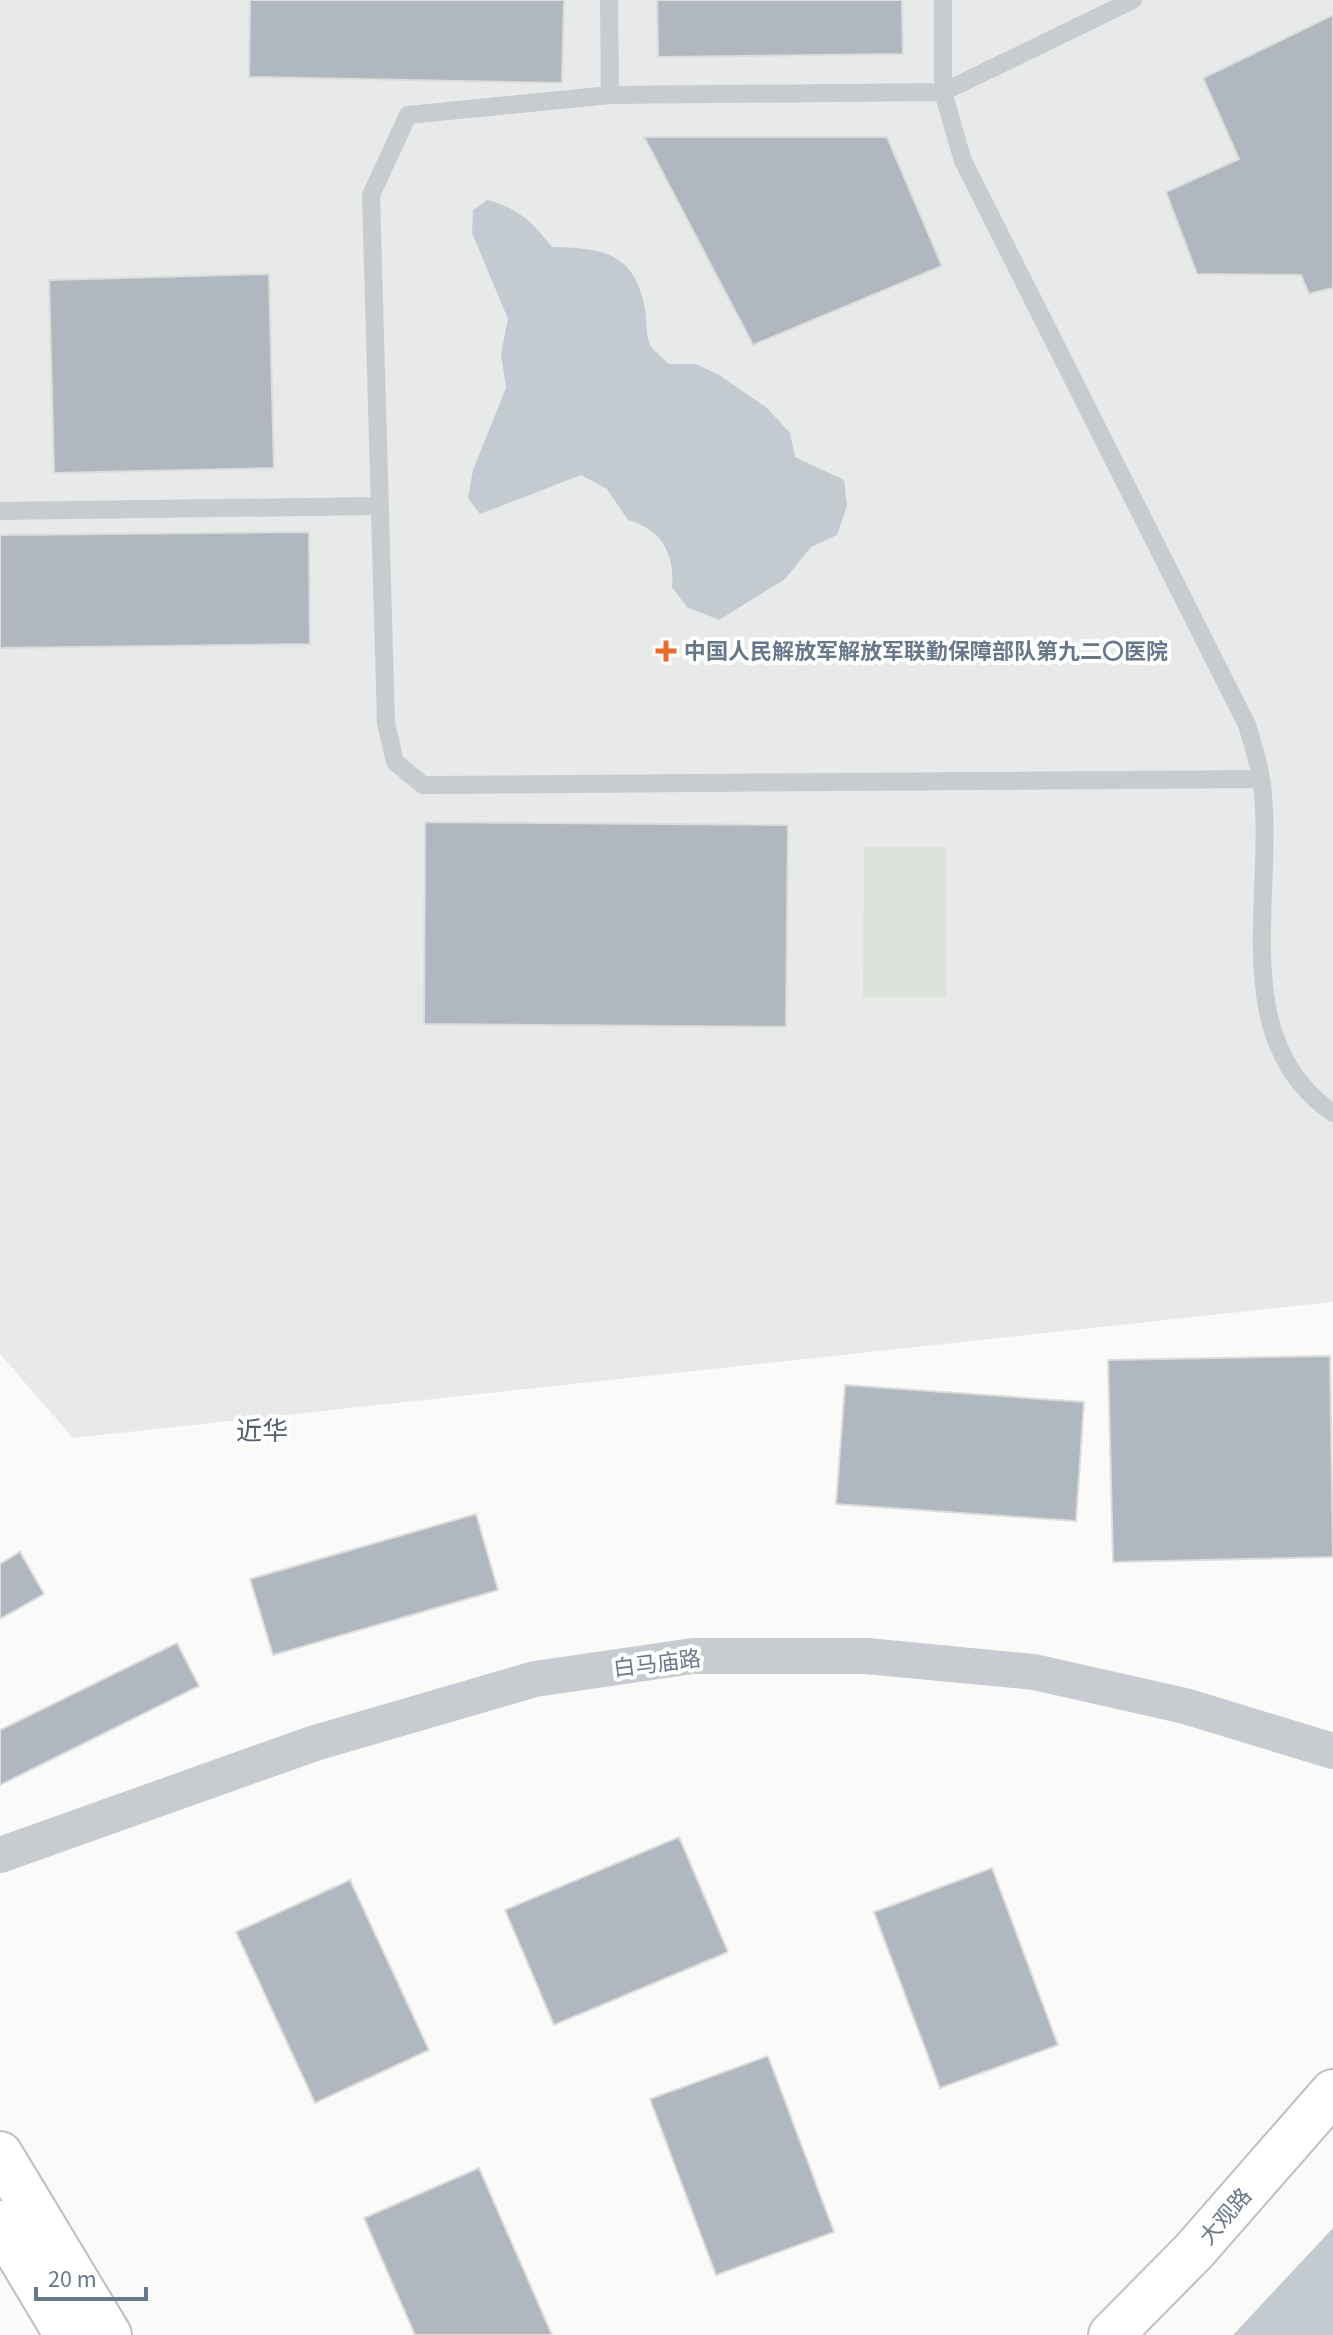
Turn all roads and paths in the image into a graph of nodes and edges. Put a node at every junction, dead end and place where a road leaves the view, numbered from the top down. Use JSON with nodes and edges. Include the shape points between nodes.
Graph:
{"nodes":[{"id":1,"x":609,"y":0,"type":"edge"},
{"id":2,"x":943,"y":0,"type":"edge"},
{"id":3,"x":1133,"y":0,"type":"edge"},
{"id":4,"x":943,"y":92,"type":"junction"},
{"id":5,"x":610,"y":95,"type":"junction"},
{"id":6,"x":379,"y":506,"type":"junction"},
{"id":7,"x":0,"y":511,"type":"edge"},
{"id":8,"x":1261,"y":779,"type":"junction"},
{"id":9,"x":1333,"y":1113,"type":"edge"},
{"id":10,"x":1333,"y":1751,"type":"edge"},
{"id":11,"x":0,"y":1855,"type":"edge"},
{"id":12,"x":1333,"y":2092,"type":"edge"},
{"id":13,"x":0,"y":2154,"type":"edge"},
{"id":14,"x":0,"y":2223,"type":"edge"},
{"id":15,"x":67,"y":2335,"type":"edge"},
{"id":16,"x":109,"y":2335,"type":"edge"},
{"id":17,"x":1111,"y":2335,"type":"edge"}],
"edges":[{"from":1,"to":5,"type":"lane"},
{"from":2,"to":4,"type":"lane"},
{"from":3,"to":4,"type":"lane"},
{"from":4,"to":5,"type":"lane"},
{"from":4,"to":8,"type":"lane","via":[[963,161],[1247,725]]},
{"from":5,"to":6,"type":"lane","via":[[408,115],[371,195]]},
{"from":6,"to":7,"type":"lane"},
{"from":6,"to":8,"type":"lane","via":[[386,723],[395,762],[423,785]]},
{"from":8,"to":9,"type":"lane","via":[[1268,1022],[1285,1067]]},
{"from":10,"to":11,"type":"street","name":"白马庙路","via":[[1185,1706],[1034,1672],[867,1656],[693,1656],[520,1684],[315,1743]]},
{"from":12,"to":17,"type":"main road","name":"大观路","via":[[1194,2251]]},
{"from":13,"to":16,"type":"main road"},
{"from":14,"to":15,"type":"main road"}]}
